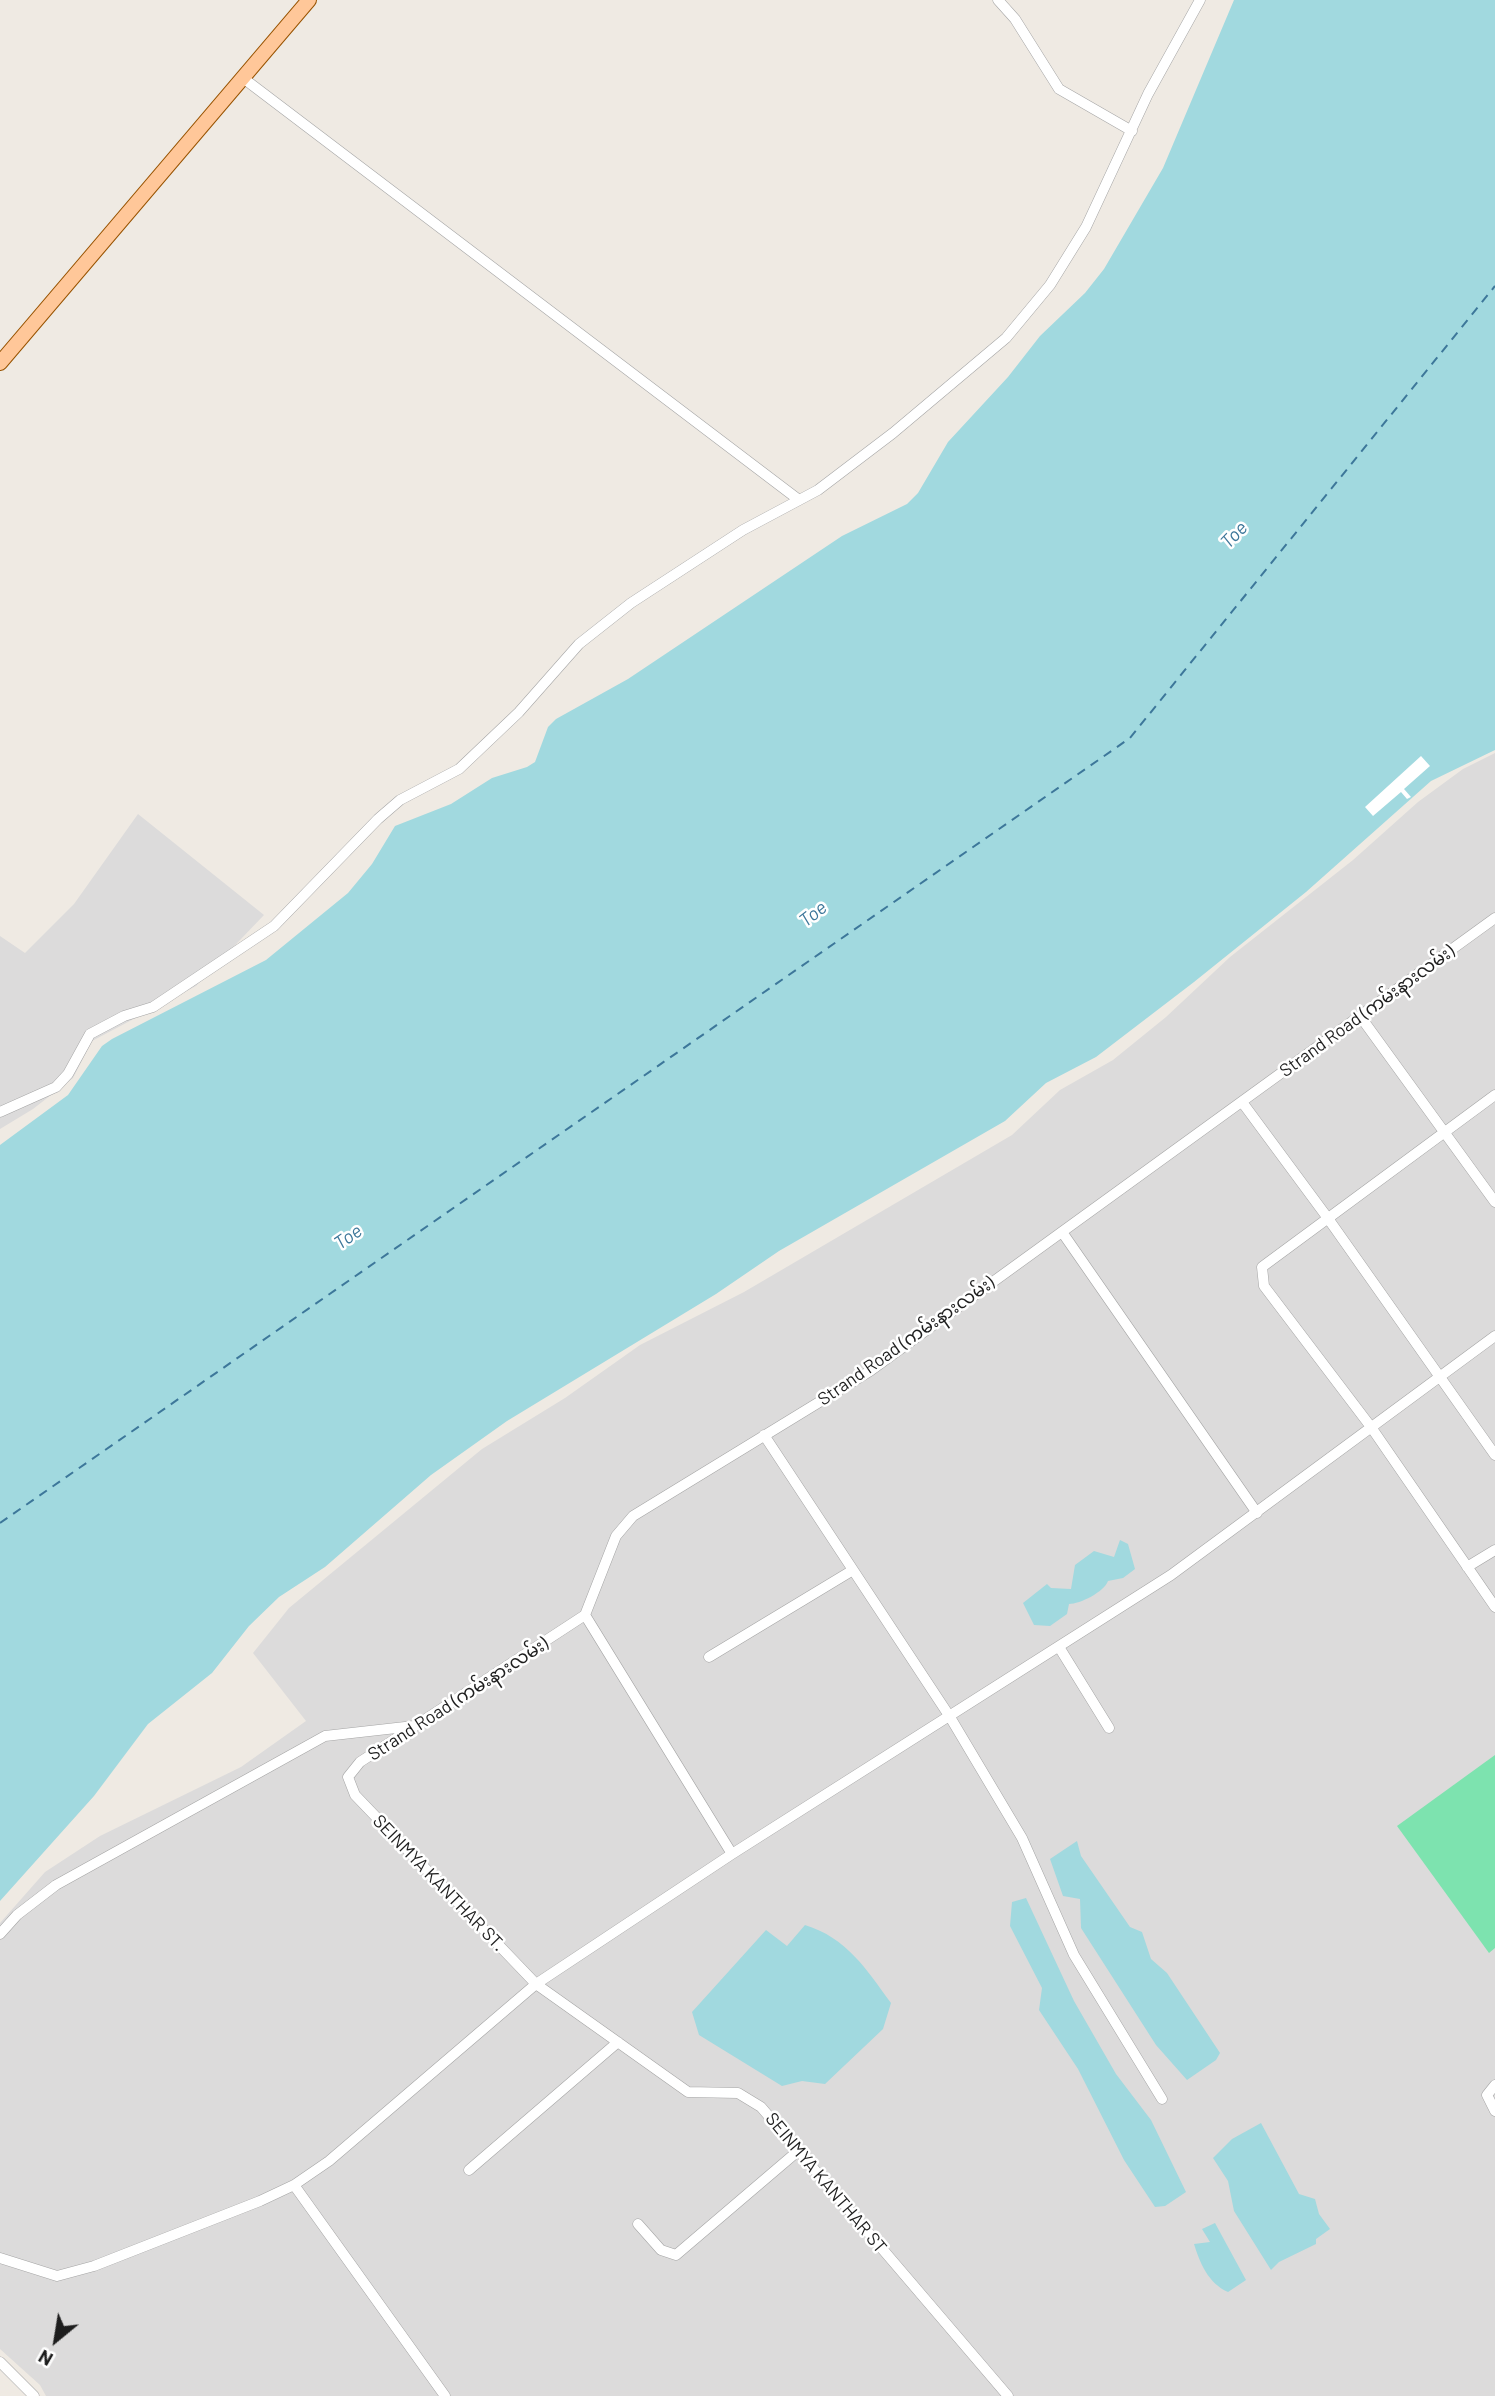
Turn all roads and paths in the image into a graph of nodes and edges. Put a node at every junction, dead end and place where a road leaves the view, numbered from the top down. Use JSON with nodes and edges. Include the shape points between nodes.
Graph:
{"nodes":[{"id":1,"x":309,"y":0,"type":"edge"},
{"id":2,"x":998,"y":0,"type":"edge"},
{"id":3,"x":1200,"y":0,"type":"edge"},
{"id":4,"x":243,"y":78,"type":"junction"},
{"id":5,"x":1132,"y":131,"type":"junction"},
{"id":6,"x":0,"y":363,"type":"edge"},
{"id":7,"x":799,"y":499,"type":"junction"},
{"id":8,"x":1495,"y":918,"type":"edge"},
{"id":9,"x":1360,"y":1016,"type":"junction"},
{"id":10,"x":1495,"y":1095,"type":"edge"},
{"id":11,"x":1242,"y":1102,"type":"junction"},
{"id":12,"x":0,"y":1112,"type":"edge"},
{"id":13,"x":1444,"y":1132,"type":"junction"},
{"id":14,"x":1495,"y":1202,"type":"edge"},
{"id":15,"x":1327,"y":1217,"type":"junction"},
{"id":16,"x":1062,"y":1232,"type":"junction"},
{"id":17,"x":1495,"y":1336,"type":"edge"},
{"id":18,"x":1441,"y":1376,"type":"junction"},
{"id":19,"x":1371,"y":1427,"type":"junction"},
{"id":20,"x":764,"y":1435,"type":"junction"},
{"id":21,"x":1495,"y":1455,"type":"edge"},
{"id":22,"x":1257,"y":1513,"type":"junction"},
{"id":23,"x":1495,"y":1550,"type":"edge"},
{"id":24,"x":1467,"y":1567,"type":"junction"},
{"id":25,"x":853,"y":1570,"type":"junction"},
{"id":26,"x":1495,"y":1607,"type":"edge"},
{"id":27,"x":585,"y":1615,"type":"junction"},
{"id":28,"x":1059,"y":1647,"type":"junction"},
{"id":29,"x":709,"y":1657,"type":"dead end"},
{"id":30,"x":950,"y":1717,"type":"junction"},
{"id":31,"x":417,"y":1726,"type":"junction"},
{"id":32,"x":1109,"y":1728,"type":"dead end"},
{"id":33,"x":348,"y":1777,"type":"joint"},
{"id":34,"x":732,"y":1854,"type":"junction"},
{"id":35,"x":0,"y":1934,"type":"edge"},
{"id":36,"x":536,"y":1984,"type":"junction"},
{"id":37,"x":618,"y":2042,"type":"junction"},
{"id":38,"x":1495,"y":2085,"type":"edge"},
{"id":39,"x":1162,"y":2099,"type":"dead end"},
{"id":40,"x":1495,"y":2111,"type":"edge"},
{"id":41,"x":798,"y":2151,"type":"junction"},
{"id":42,"x":469,"y":2170,"type":"dead end"},
{"id":43,"x":294,"y":2185,"type":"junction"},
{"id":44,"x":638,"y":2224,"type":"dead end"},
{"id":45,"x":0,"y":2258,"type":"edge"},
{"id":46,"x":0,"y":2362,"type":"edge"},
{"id":47,"x":34,"y":2396,"type":"edge"},
{"id":48,"x":445,"y":2396,"type":"edge"},
{"id":49,"x":1008,"y":2396,"type":"edge"}],
"edges":[{"from":1,"to":4,"type":"main road"},
{"from":2,"to":5,"type":"street","via":[[1059,89]]},
{"from":3,"to":5,"type":"street"},
{"from":4,"to":6,"type":"main road"},
{"from":4,"to":7,"type":"street"},
{"from":5,"to":7,"type":"street","via":[[1064,262],[1006,338],[893,433],[818,490]]},
{"from":7,"to":12,"type":"street","via":[[620,611],[579,644],[519,712],[459,769],[422,786],[378,819],[274,926],[153,1007],[90,1034],[56,1087]]},
{"from":8,"to":9,"type":"street","name":"Strand Road (ကမ်းနားလမ်း)"},
{"from":9,"to":11,"type":"street","name":"Strand Road (ကမ်းနားလမ်း)"},
{"from":9,"to":13,"type":"street"},
{"from":10,"to":13,"type":"street"},
{"from":11,"to":15,"type":"street"},
{"from":11,"to":16,"type":"street","name":"Strand Road (ကမ်းနားလမ်း)"},
{"from":13,"to":14,"type":"street"},
{"from":13,"to":15,"type":"street"},
{"from":15,"to":18,"type":"street"},
{"from":15,"to":19,"type":"street","via":[[1262,1266],[1261,1277]]},
{"from":16,"to":20,"type":"street","name":"Strand Road (ကမ်းနားလမ်း)","via":[[870,1371]]},
{"from":16,"to":22,"type":"street"},
{"from":17,"to":18,"type":"street"},
{"from":18,"to":19,"type":"street"},
{"from":18,"to":21,"type":"street"},
{"from":19,"to":22,"type":"street"},
{"from":19,"to":24,"type":"street"},
{"from":20,"to":25,"type":"street"},
{"from":20,"to":27,"type":"street","name":"Strand Road (ကမ်းနားလမ်း)","via":[[633,1516],[615,1536]]},
{"from":22,"to":28,"type":"street"},
{"from":23,"to":24,"type":"street"},
{"from":24,"to":26,"type":"street"},
{"from":25,"to":29,"type":"street"},
{"from":25,"to":30,"type":"street"},
{"from":27,"to":31,"type":"street","name":"Strand Road (ကမ်းနားလမ်း)"},
{"from":27,"to":34,"type":"street"},
{"from":28,"to":30,"type":"street"},
{"from":28,"to":32,"type":"street"},
{"from":30,"to":34,"type":"street"},
{"from":30,"to":39,"type":"street","via":[[1022,1838],[1074,1955]]},
{"from":31,"to":33,"type":"street","name":"Strand Road (ကမ်းနားလမ်း)","via":[[360,1762]]},
{"from":31,"to":35,"type":"street","via":[[325,1736],[56,1885]]},
{"from":33,"to":36,"type":"street","name":"SEINMYA KANTHAR ST.","via":[[355,1795]]},
{"from":34,"to":36,"type":"street"},
{"from":36,"to":37,"type":"street","name":"SEINMYA KANTHAR ST"},
{"from":36,"to":43,"type":"street"},
{"from":37,"to":41,"type":"street","name":"SEINMYA KANTHAR ST","via":[[688,2092],[738,2093],[761,2108]]},
{"from":37,"to":42,"type":"street"},
{"from":38,"to":40,"type":"street","via":[[1487,2098]]},
{"from":41,"to":44,"type":"street","via":[[676,2255],[667,2254]]},
{"from":41,"to":49,"type":"street","name":"SEINMYA KANTHAR ST"},
{"from":43,"to":45,"type":"street","via":[[61,2275]]},
{"from":43,"to":48,"type":"street"},
{"from":46,"to":47,"type":"street"}]}
